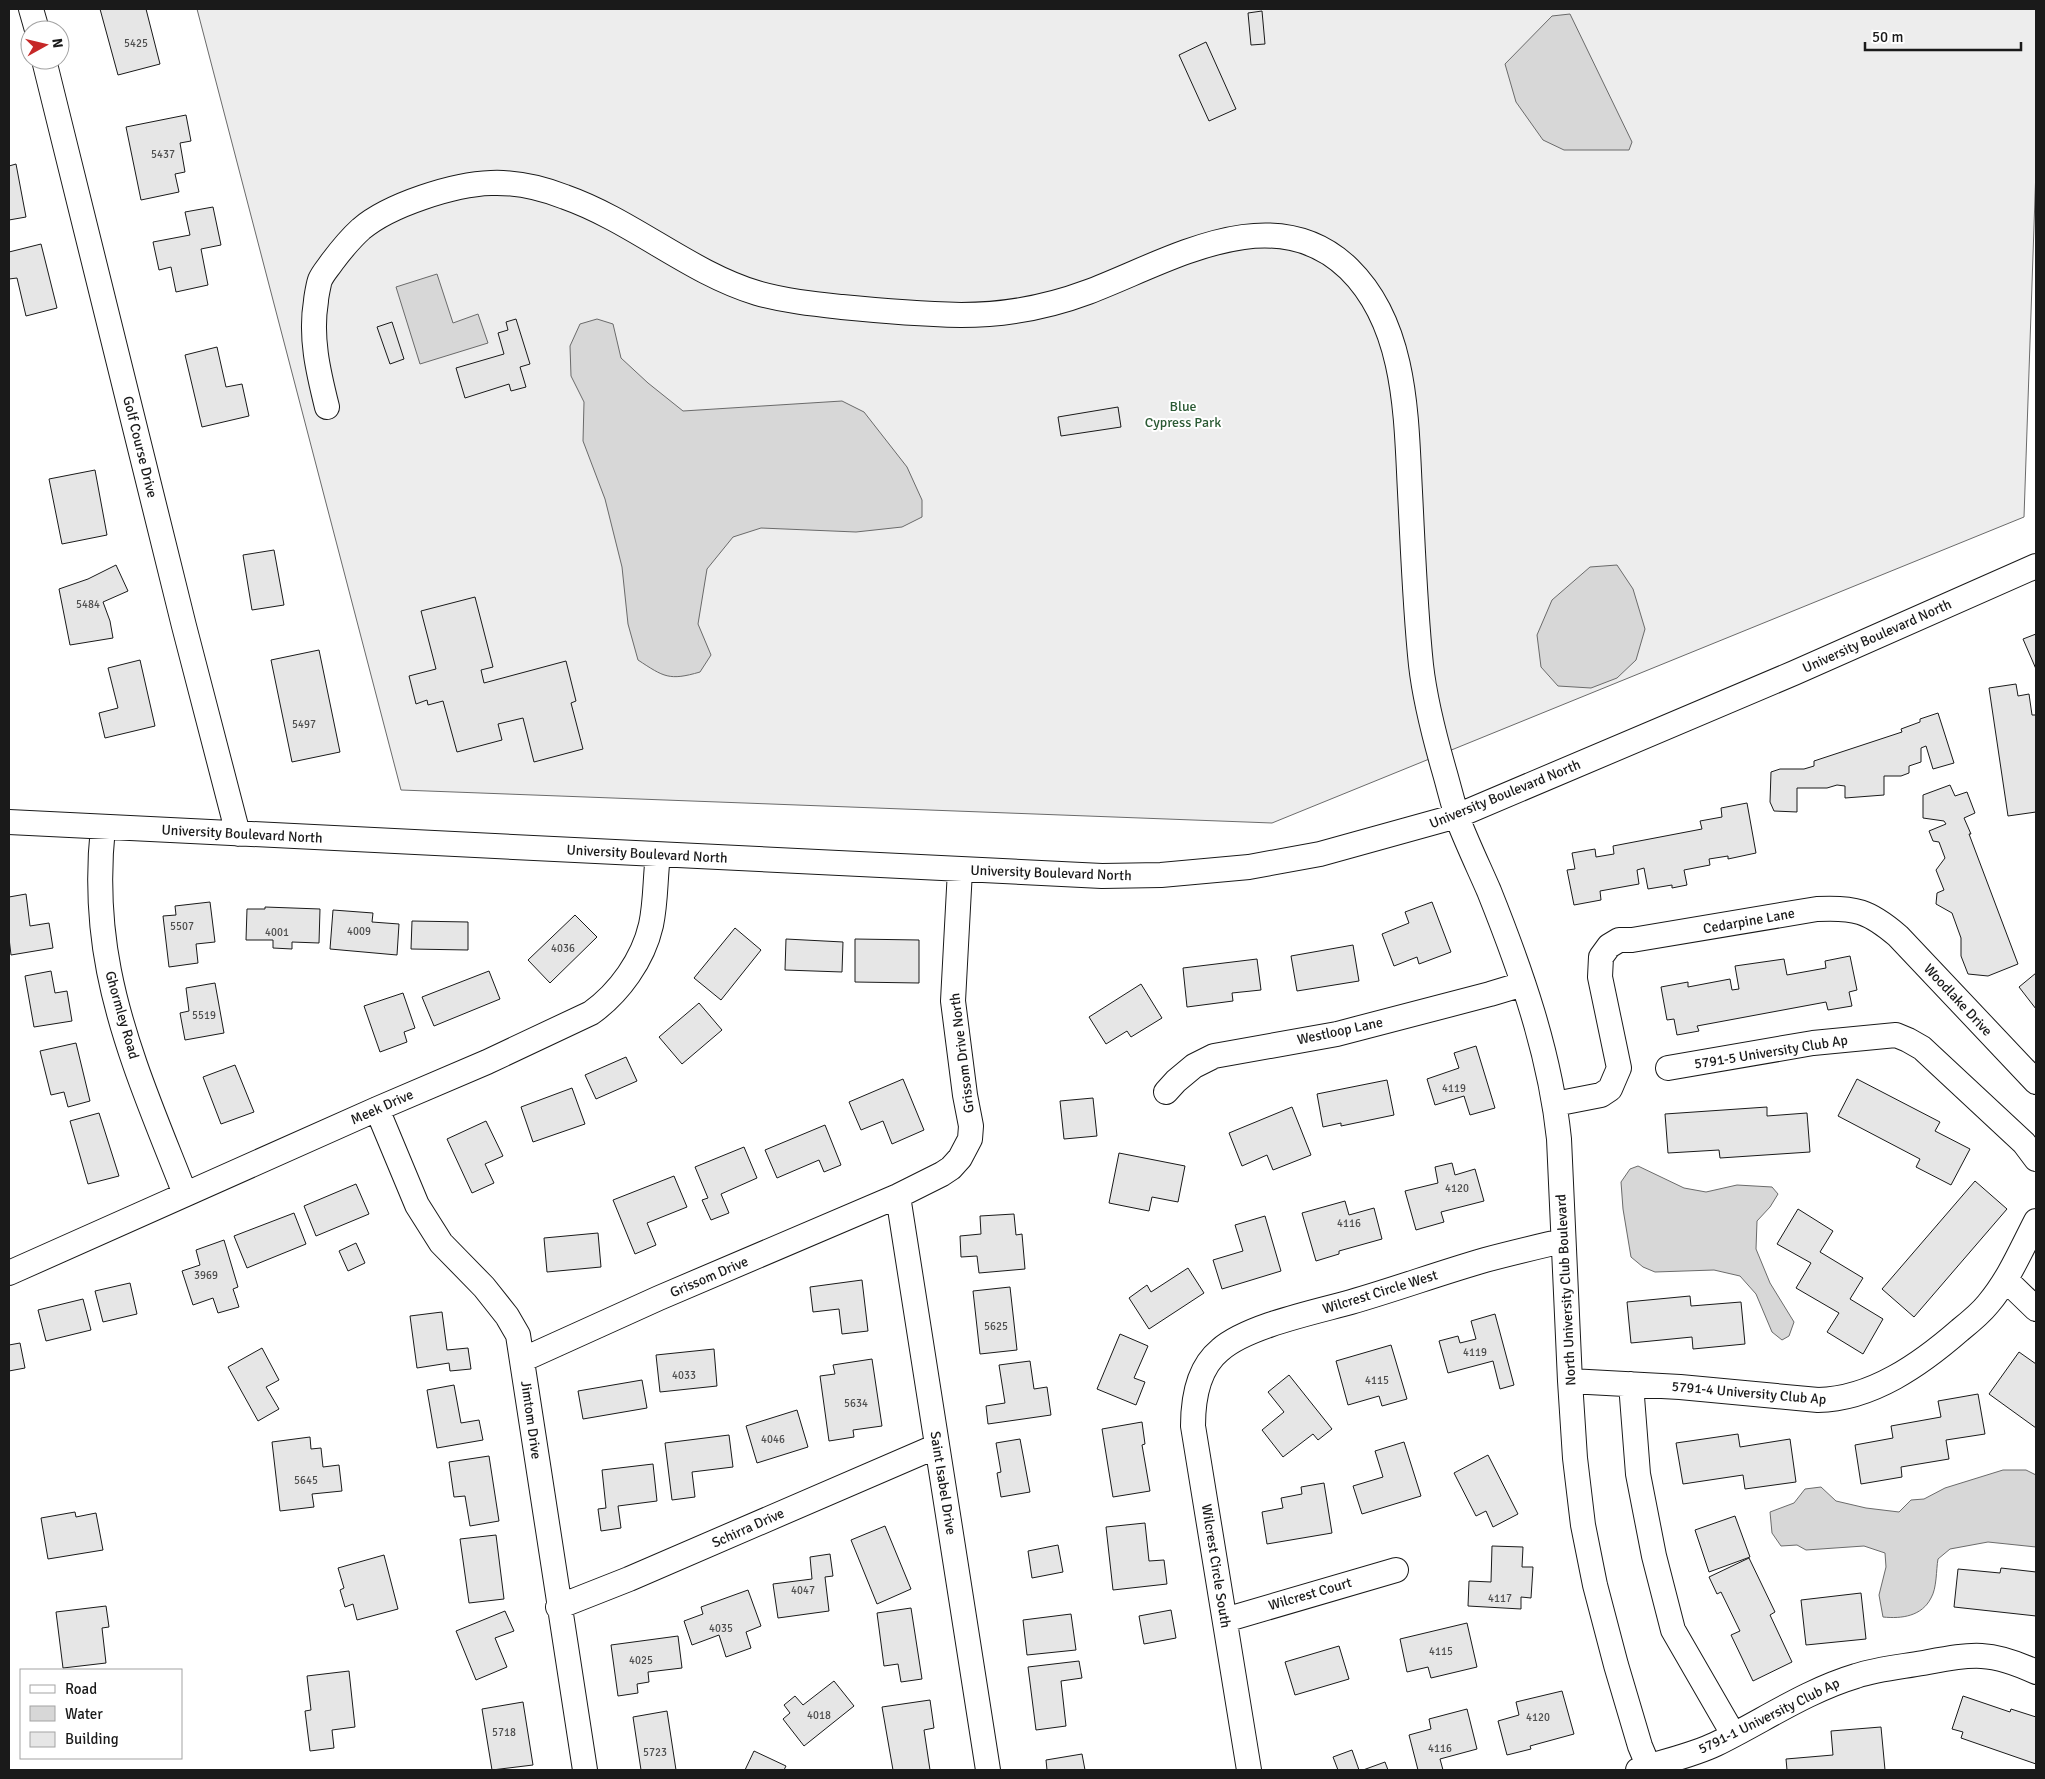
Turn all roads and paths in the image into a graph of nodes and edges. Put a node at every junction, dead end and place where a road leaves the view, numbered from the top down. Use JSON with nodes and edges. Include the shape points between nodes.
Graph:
{"nodes":[{"id":1,"x":47,"y":70,"type":"edge"},
{"id":2,"x":327,"y":407,"type":"dead end"},
{"id":3,"x":2036,"y":566,"type":"edge"},
{"id":4,"x":1457,"y":816,"type":"junction"},
{"id":5,"x":9,"y":822,"type":"edge"},
{"id":6,"x":103,"y":828,"type":"junction"},
{"id":7,"x":238,"y":834,"type":"junction"},
{"id":8,"x":658,"y":855,"type":"junction"},
{"id":9,"x":960,"y":870,"type":"junction"},
{"id":10,"x":1878,"y":919,"type":"joint"},
{"id":11,"x":1523,"y":984,"type":"junction"},
{"id":12,"x":1668,"y":1068,"type":"dead end"},
{"id":13,"x":2036,"y":1082,"type":"edge"},
{"id":14,"x":1166,"y":1092,"type":"dead end"},
{"id":15,"x":1555,"y":1104,"type":"junction"},
{"id":16,"x":377,"y":1109,"type":"junction"},
{"id":17,"x":2036,"y":1159,"type":"edge"},
{"id":18,"x":185,"y":1194,"type":"junction"},
{"id":19,"x":898,"y":1196,"type":"junction"},
{"id":20,"x":2036,"y":1221,"type":"edge"},
{"id":21,"x":1562,"y":1241,"type":"junction"},
{"id":22,"x":9,"y":1273,"type":"edge"},
{"id":23,"x":2006,"y":1280,"type":"junction"},
{"id":24,"x":2036,"y":1309,"type":"edge"},
{"id":25,"x":522,"y":1360,"type":"junction"},
{"id":26,"x":1209,"y":1363,"type":"joint"},
{"id":27,"x":1570,"y":1381,"type":"junction"},
{"id":28,"x":1631,"y":1384,"type":"junction"},
{"id":29,"x":937,"y":1446,"type":"junction"},
{"id":30,"x":1396,"y":1570,"type":"dead end"},
{"id":31,"x":558,"y":1607,"type":"junction"},
{"id":32,"x":1225,"y":1620,"type":"junction"},
{"id":33,"x":2036,"y":1672,"type":"edge"},
{"id":34,"x":1733,"y":1734,"type":"junction"},
{"id":35,"x":1645,"y":1769,"type":"edge"},
{"id":36,"x":585,"y":1770,"type":"edge"},
{"id":37,"x":988,"y":1770,"type":"edge"},
{"id":38,"x":1250,"y":1770,"type":"edge"}],
"edges":[{"from":1,"to":7,"type":"street","name":"Golf Course Drive"},
{"from":2,"to":4,"type":"street","name":"North University Club Boulevard","via":[[312,336],[320,280],[341,250],[364,226],[429,195],[475,184],[511,184],[560,194],[602,212],[710,274],[752,292],[783,300],[880,311],[967,315],[1022,310],[1055,303],[1151,264],[1221,241],[1279,235],[1310,244],[1332,254],[1372,297],[1397,359],[1406,417],[1426,704]]},
{"from":3,"to":4,"type":"street","name":"University Boulevard North"},
{"from":4,"to":9,"type":"street","name":"University Boulevard North","via":[[1320,854],[1249,867],[1161,875],[1102,876]]},
{"from":4,"to":11,"type":"street","name":"North University Club Boulevard"},
{"from":5,"to":6,"type":"street","name":"University Boulevard North"},
{"from":6,"to":7,"type":"street","name":"University Boulevard North"},
{"from":6,"to":18,"type":"street","name":"Ghormley Road","via":[[100,875],[109,970],[121,1021]]},
{"from":7,"to":8,"type":"street","name":"University Boulevard North"},
{"from":8,"to":9,"type":"street","name":"University Boulevard North"},
{"from":8,"to":16,"type":"street","name":"Meek Drive","via":[[651,926],[622,984],[605,1003],[574,1022]]},
{"from":9,"to":19,"type":"street","name":"Grissom Drive North","via":[[953,1001],[971,1126],[970,1139],[951,1168]]},
{"from":10,"to":13,"type":"street","name":"Woodlake Drive","via":[[1898,936]]},
{"from":10,"to":15,"type":"street","name":"Cedarpine Lane","via":[[1852,909],[1817,909],[1619,940],[1609,946],[1602,957],[1600,977],[1619,1068],[1610,1089],[1601,1096]]},
{"from":11,"to":14,"type":"street","name":"Westloop Lane","via":[[1337,1034],[1214,1056],[1194,1066]]},
{"from":11,"to":15,"type":"street","name":"North University Club Boulevard","via":[[1541,1040]]},
{"from":12,"to":17,"type":"street","name":"5791-5 University Club Ap","via":[[1813,1043],[1896,1036],[1922,1048],[2024,1143]]},
{"from":15,"to":21,"type":"street","name":"North University Club Boulevard"},
{"from":16,"to":18,"type":"street","name":"Meek Drive"},
{"from":16,"to":25,"type":"street","name":"Jimtom Drive","via":[[417,1205],[441,1243],[507,1316],[518,1335]]},
{"from":18,"to":22,"type":"street","name":"Meek Drive"},
{"from":19,"to":25,"type":"street","name":"Grissom Drive"},
{"from":19,"to":29,"type":"street","name":"Saint Isabel Drive"},
{"from":20,"to":23,"type":"street"},
{"from":21,"to":26,"type":"street","name":"Wilcrest Circle West","via":[[1485,1260],[1268,1326],[1229,1342]]},
{"from":21,"to":27,"type":"street","name":"North University Club Boulevard"},
{"from":23,"to":24,"type":"street"},
{"from":23,"to":28,"type":"street","name":"5791-4 University Club Ap","via":[[1988,1305],[1912,1368],[1880,1384],[1833,1400]]},
{"from":25,"to":31,"type":"street","name":"Jimtom Drive"},
{"from":26,"to":32,"type":"street","name":"Wilcrest Circle South","via":[[1199,1382],[1193,1406],[1193,1426]]},
{"from":27,"to":28,"type":"street","name":"5791-4 University Club Ap"},
{"from":27,"to":35,"type":"street","name":"North University Club Boulevard","via":[[1583,1525],[1595,1585]]},
{"from":28,"to":34,"type":"street","via":[[1638,1474],[1673,1630]]},
{"from":29,"to":31,"type":"street","name":"Schirra Drive","via":[[638,1576]]},
{"from":29,"to":37,"type":"street","name":"Saint Isabel Drive"},
{"from":30,"to":32,"type":"street","name":"Wilcrest Court"},
{"from":31,"to":36,"type":"street","name":"Jimtom Drive"},
{"from":32,"to":38,"type":"street","name":"Wilcrest Circle South"},
{"from":33,"to":34,"type":"street","name":"5791-1 University Club Ap","via":[[1994,1656],[1968,1655],[1874,1671],[1775,1710]]},
{"from":34,"to":35,"type":"street","name":"5791-1 University Club Ap","via":[[1715,1744]]}]}
